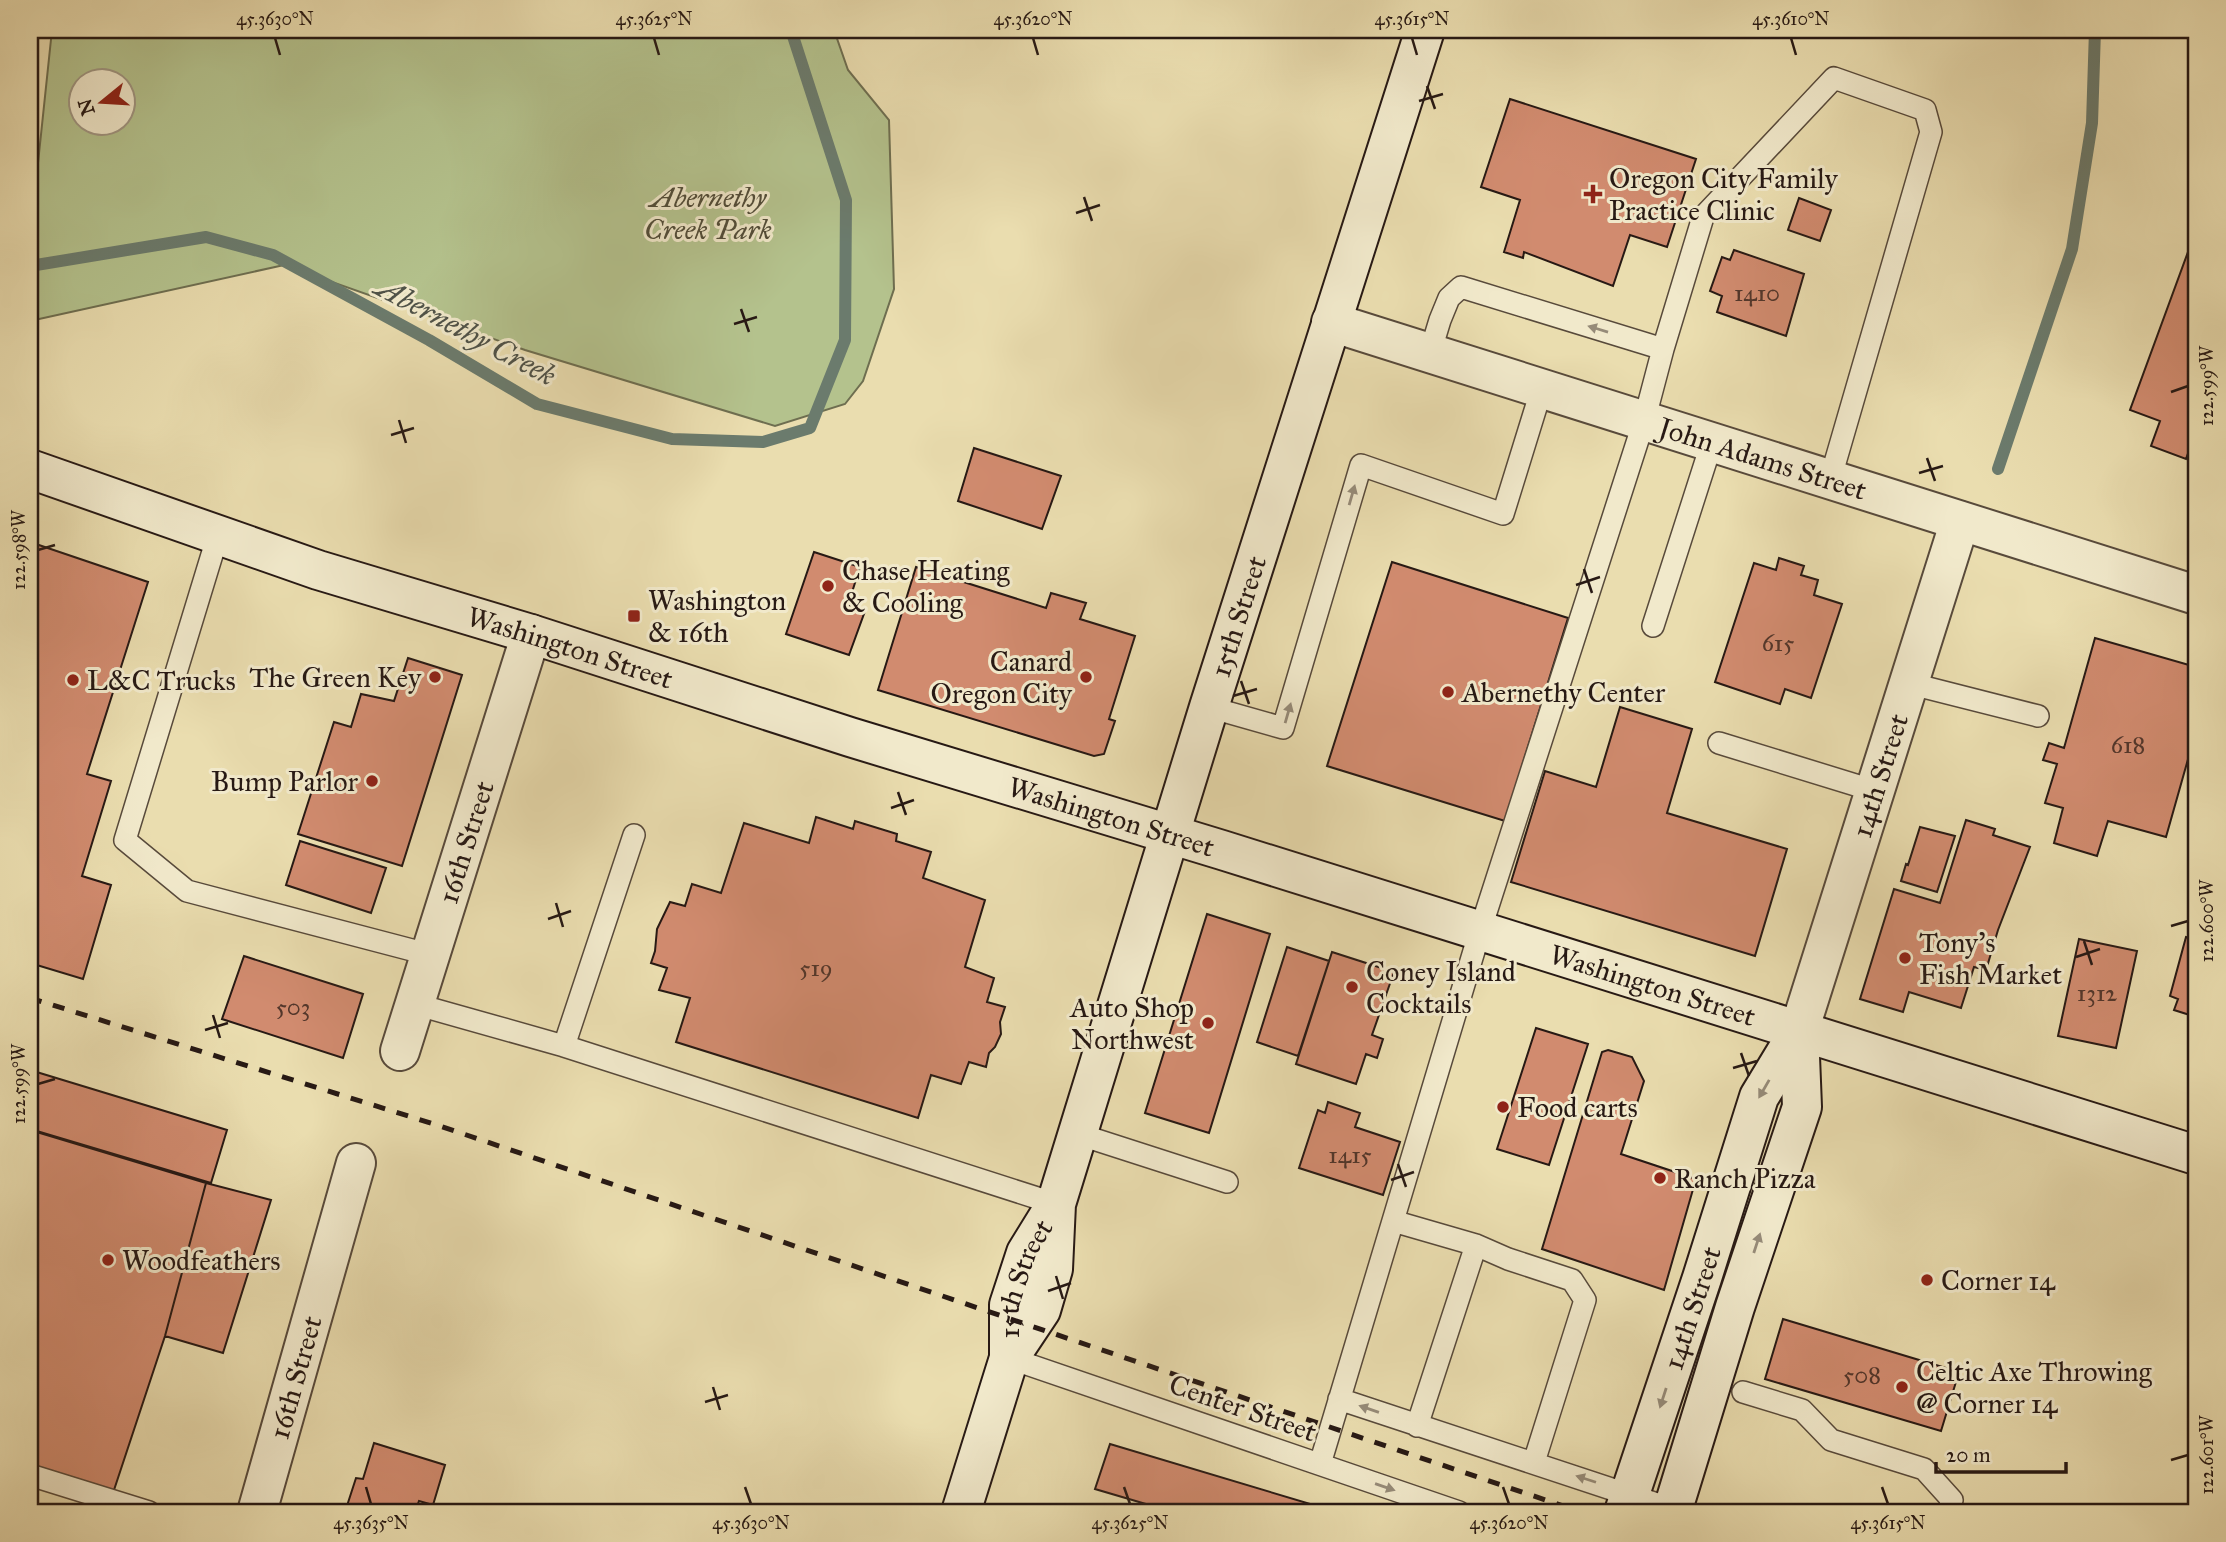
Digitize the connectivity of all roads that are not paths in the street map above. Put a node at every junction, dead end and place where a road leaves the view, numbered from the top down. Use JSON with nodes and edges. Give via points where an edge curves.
{"nodes":[{"id":1,"x":1425,"y":30,"type":"edge"},
{"id":2,"x":1331,"y":322,"type":"junction"},
{"id":3,"x":1663,"y":349,"type":"junction"},
{"id":4,"x":1430,"y":353,"type":"junction"},
{"id":5,"x":1542,"y":388,"type":"junction"},
{"id":6,"x":1644,"y":421,"type":"junction"},
{"id":7,"x":1712,"y":442,"type":"junction"},
{"id":8,"x":30,"y":469,"type":"edge"},
{"id":9,"x":1830,"y":480,"type":"junction"},
{"id":10,"x":1960,"y":521,"type":"junction"},
{"id":11,"x":218,"y":535,"type":"junction"},
{"id":12,"x":2196,"y":595,"type":"edge"},
{"id":13,"x":1653,"y":626,"type":"dead end"},
{"id":14,"x":531,"y":634,"type":"junction"},
{"id":15,"x":1908,"y":683,"type":"junction"},
{"id":16,"x":1209,"y":707,"type":"junction"},
{"id":17,"x":2038,"y":716,"type":"dead end"},
{"id":18,"x":1720,"y":743,"type":"dead end"},
{"id":19,"x":1875,"y":791,"type":"junction"},
{"id":20,"x":1170,"y":834,"type":"junction"},
{"id":21,"x":634,"y":835,"type":"dead end"},
{"id":22,"x":1480,"y":931,"type":"junction"},
{"id":23,"x":431,"y":955,"type":"junction"},
{"id":24,"x":415,"y":1004,"type":"junction"},
{"id":25,"x":1799,"y":1031,"type":"junction"},
{"id":26,"x":564,"y":1046,"type":"junction"},
{"id":27,"x":400,"y":1051,"type":"dead end"},
{"id":28,"x":1078,"y":1134,"type":"junction"},
{"id":29,"x":2196,"y":1155,"type":"edge"},
{"id":30,"x":356,"y":1163,"type":"dead end"},
{"id":31,"x":1227,"y":1182,"type":"dead end"},
{"id":32,"x":1056,"y":1204,"type":"junction"},
{"id":33,"x":1392,"y":1221,"type":"junction"},
{"id":34,"x":1476,"y":1245,"type":"junction"},
{"id":35,"x":1009,"y":1358,"type":"junction"},
{"id":36,"x":1743,"y":1392,"type":"dead end"},
{"id":37,"x":1339,"y":1399,"type":"junction"},
{"id":38,"x":1418,"y":1426,"type":"junction"},
{"id":39,"x":1534,"y":1462,"type":"junction"},
{"id":40,"x":1320,"y":1464,"type":"junction"},
{"id":41,"x":30,"y":1475,"type":"edge"},
{"id":42,"x":1628,"y":1503,"type":"edge"},
{"id":43,"x":1676,"y":1511,"type":"edge"},
{"id":44,"x":149,"y":1512,"type":"edge"},
{"id":45,"x":257,"y":1512,"type":"edge"},
{"id":46,"x":961,"y":1512,"type":"edge"},
{"id":47,"x":1459,"y":1512,"type":"edge"},
{"id":48,"x":1948,"y":1512,"type":"edge"}],
"edges":[{"from":1,"to":2,"type":"street","name":"15th Street"},
{"from":2,"to":4,"type":"street","name":"John Adams Street"},
{"from":2,"to":16,"type":"street","name":"15th Street"},
{"from":3,"to":4,"type":"lane","one_way":true,"via":[[1461,287],[1449,298]]},
{"from":3,"to":6,"type":"lane"},
{"from":3,"to":9,"type":"lane","via":[[1703,217],[1834,78],[1925,110],[1930,132]]},
{"from":4,"to":5,"type":"street","name":"John Adams Street"},
{"from":5,"to":6,"type":"street","name":"John Adams Street"},
{"from":16,"to":5,"type":"lane","one_way":true,"via":[[1283,728],[1361,464],[1503,514]]},
{"from":6,"to":7,"type":"street","name":"John Adams Street"},
{"from":6,"to":22,"type":"lane"},
{"from":7,"to":9,"type":"street","name":"John Adams Street"},
{"from":7,"to":13,"type":"lane"},
{"from":8,"to":11,"type":"street","name":"Washington Street"},
{"from":9,"to":10,"type":"street","name":"John Adams Street"},
{"from":10,"to":12,"type":"street","name":"John Adams Street"},
{"from":10,"to":15,"type":"street","name":"14th Street"},
{"from":11,"to":14,"type":"street","name":"Washington Street"},
{"from":11,"to":23,"type":"lane","via":[[125,840],[187,891]]},
{"from":14,"to":20,"type":"street","name":"Washington Street"},
{"from":14,"to":23,"type":"street","name":"16th Street"},
{"from":15,"to":17,"type":"lane"},
{"from":15,"to":19,"type":"street","name":"14th Street"},
{"from":16,"to":20,"type":"street","name":"15th Street"},
{"from":18,"to":19,"type":"lane"},
{"from":19,"to":25,"type":"street","name":"14th Street"},
{"from":20,"to":22,"type":"street","name":"Washington Street"},
{"from":20,"to":28,"type":"street","name":"15th Street"},
{"from":21,"to":26,"type":"lane"},
{"from":22,"to":25,"type":"street","name":"Washington Street"},
{"from":22,"to":33,"type":"lane"},
{"from":23,"to":24,"type":"street","name":"16th Street"},
{"from":24,"to":26,"type":"lane"},
{"from":24,"to":27,"type":"street","name":"16th Street"},
{"from":25,"to":29,"type":"street","name":"Washington Street"},
{"from":25,"to":42,"type":"street","name":"14th Street","one_way":true,"via":[[1759,1097]]},
{"from":43,"to":25,"type":"street","name":"14th Street","one_way":true,"via":[[1735,1307],[1802,1107]]},
{"from":26,"to":32,"type":"lane"},
{"from":28,"to":31,"type":"lane"},
{"from":28,"to":32,"type":"street","name":"15th Street"},
{"from":30,"to":45,"type":"street","name":"16th Street"},
{"from":32,"to":35,"type":"street","name":"15th Street","via":[[1052,1269],[1041,1310]]},
{"from":33,"to":34,"type":"lane"},
{"from":33,"to":37,"type":"lane"},
{"from":34,"to":38,"type":"lane"},
{"from":34,"to":39,"type":"lane","via":[[1572,1280],[1585,1300]]},
{"from":35,"to":40,"type":"lane","name":"Center Street"},
{"from":35,"to":46,"type":"street","name":"15th Street"},
{"from":36,"to":48,"type":"lane","via":[[1802,1410],[1831,1440],[1924,1469],[1952,1500]]},
{"from":38,"to":37,"type":"lane","name":"Center Street","one_way":true},
{"from":37,"to":40,"type":"lane"},
{"from":38,"to":39,"type":"lane","name":"Center Street"},
{"from":42,"to":39,"type":"lane","name":"Center Street","one_way":true},
{"from":40,"to":47,"type":"lane","name":"Center Street","one_way":true},
{"from":41,"to":44,"type":"lane"},
{"from":42,"to":43,"type":"lane","name":"Center Street"}]}
